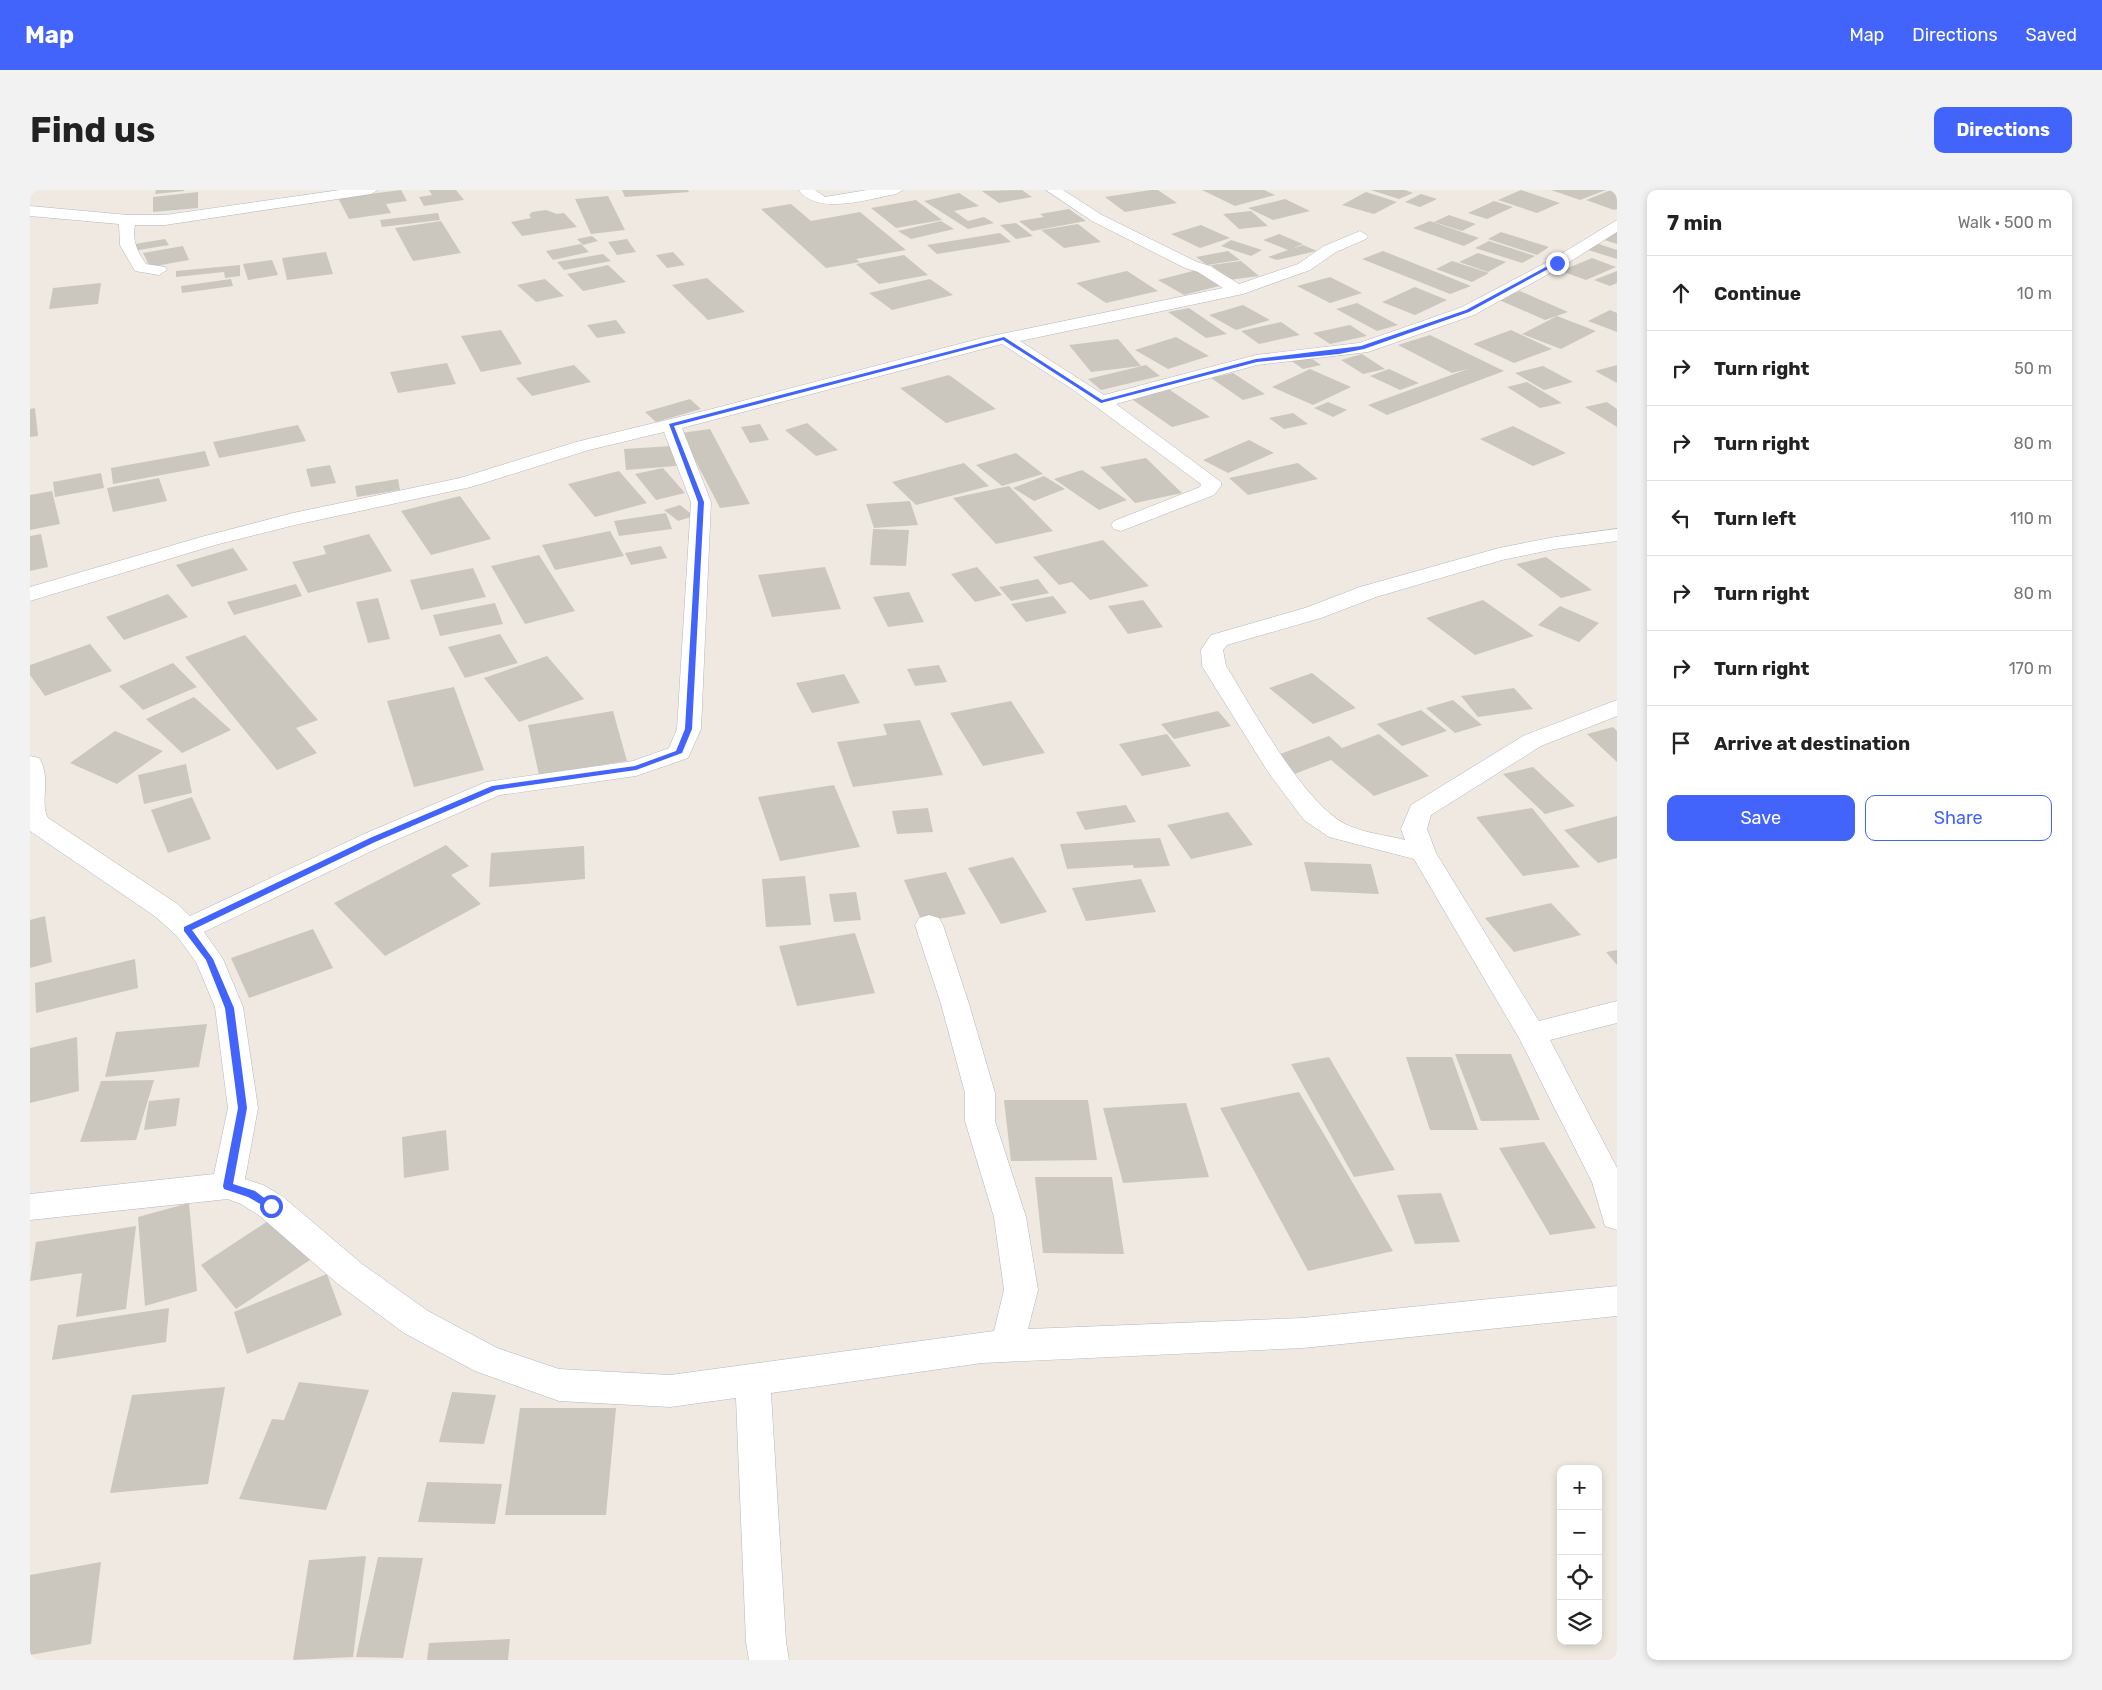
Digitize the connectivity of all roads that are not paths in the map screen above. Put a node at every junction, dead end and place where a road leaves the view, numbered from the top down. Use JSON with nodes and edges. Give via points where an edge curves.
{"nodes":[{"id":1,"x":371,"y":190,"type":"edge"},
{"id":2,"x":806,"y":190,"type":"edge"},
{"id":3,"x":896,"y":190,"type":"edge"},
{"id":4,"x":1053,"y":190,"type":"edge"},
{"id":5,"x":30,"y":211,"type":"edge"},
{"id":6,"x":128,"y":220,"type":"junction"},
{"id":7,"x":1617,"y":225,"type":"edge"},
{"id":8,"x":1360,"y":236,"type":"dead end"},
{"id":9,"x":159,"y":270,"type":"dead end"},
{"id":10,"x":1237,"y":290,"type":"junction"},
{"id":11,"x":1004,"y":338,"type":"junction"},
{"id":12,"x":1101,"y":402,"type":"junction"},
{"id":13,"x":671,"y":425,"type":"junction"},
{"id":14,"x":1122,"y":525,"type":"dead end"},
{"id":15,"x":1617,"y":535,"type":"edge"},
{"id":16,"x":30,"y":594,"type":"edge"},
{"id":17,"x":1617,"y":707,"type":"edge"},
{"id":18,"x":30,"y":764,"type":"edge"},
{"id":19,"x":1423,"y":853,"type":"junction"},
{"id":20,"x":929,"y":925,"type":"dead end"},
{"id":21,"x":186,"y":929,"type":"junction"},
{"id":22,"x":1617,"y":1012,"type":"edge"},
{"id":23,"x":1532,"y":1034,"type":"junction"},
{"id":24,"x":228,"y":1186,"type":"junction"},
{"id":25,"x":30,"y":1207,"type":"edge"},
{"id":26,"x":1617,"y":1216,"type":"edge"},
{"id":27,"x":1617,"y":1301,"type":"edge"},
{"id":28,"x":1007,"y":1346,"type":"junction"},
{"id":29,"x":753,"y":1379,"type":"junction"},
{"id":30,"x":769,"y":1660,"type":"edge"}],
"edges":[{"from":1,"to":6,"type":"street","via":[[165,220]]},
{"from":2,"to":3,"type":"street","via":[[825,202]]},
{"from":4,"to":10,"type":"street","via":[[1097,218],[1204,269]]},
{"from":5,"to":6,"type":"street"},
{"from":6,"to":9,"type":"street","via":[[124,232],[128,251],[141,268]]},
{"from":7,"to":12,"type":"street","via":[[1557,263],[1468,311],[1362,348],[1256,360]]},
{"from":8,"to":10,"type":"street","via":[[1330,249],[1304,267]]},
{"from":10,"to":11,"type":"street"},
{"from":11,"to":12,"type":"street"},
{"from":11,"to":13,"type":"street"},
{"from":12,"to":14,"type":"street","via":[[1210,482],[1211,486],[1207,491]]},
{"from":13,"to":16,"type":"street","via":[[583,446],[464,483],[293,519],[208,541]]},
{"from":13,"to":21,"type":"street","via":[[701,502],[689,729],[679,753],[636,768],[495,788],[373,840]]},
{"from":15,"to":19,"type":"street","via":[[1499,554],[1219,640],[1212,650],[1214,666],[1277,766],[1313,814],[1338,831]]},
{"from":17,"to":19,"type":"street","via":[[1532,741],[1420,811],[1414,829]]},
{"from":18,"to":21,"type":"street","via":[[34,786],[32,813],[38,824],[166,910]]},
{"from":19,"to":23,"type":"street"},
{"from":20,"to":28,"type":"street","via":[[980,1093],[980,1121],[1010,1217],[1021,1290]]},
{"from":21,"to":24,"type":"street","via":[[209,959],[230,1008],[243,1108]]},
{"from":22,"to":23,"type":"street"},
{"from":23,"to":26,"type":"street","via":[[1608,1182]]},
{"from":24,"to":25,"type":"street"},
{"from":24,"to":29,"type":"street","via":[[252,1194],[271,1206],[350,1274],[416,1322],[487,1360],[559,1385],[670,1391]]},
{"from":27,"to":28,"type":"street","via":[[1303,1333]]},
{"from":28,"to":29,"type":"street"},
{"from":29,"to":30,"type":"street"}]}
